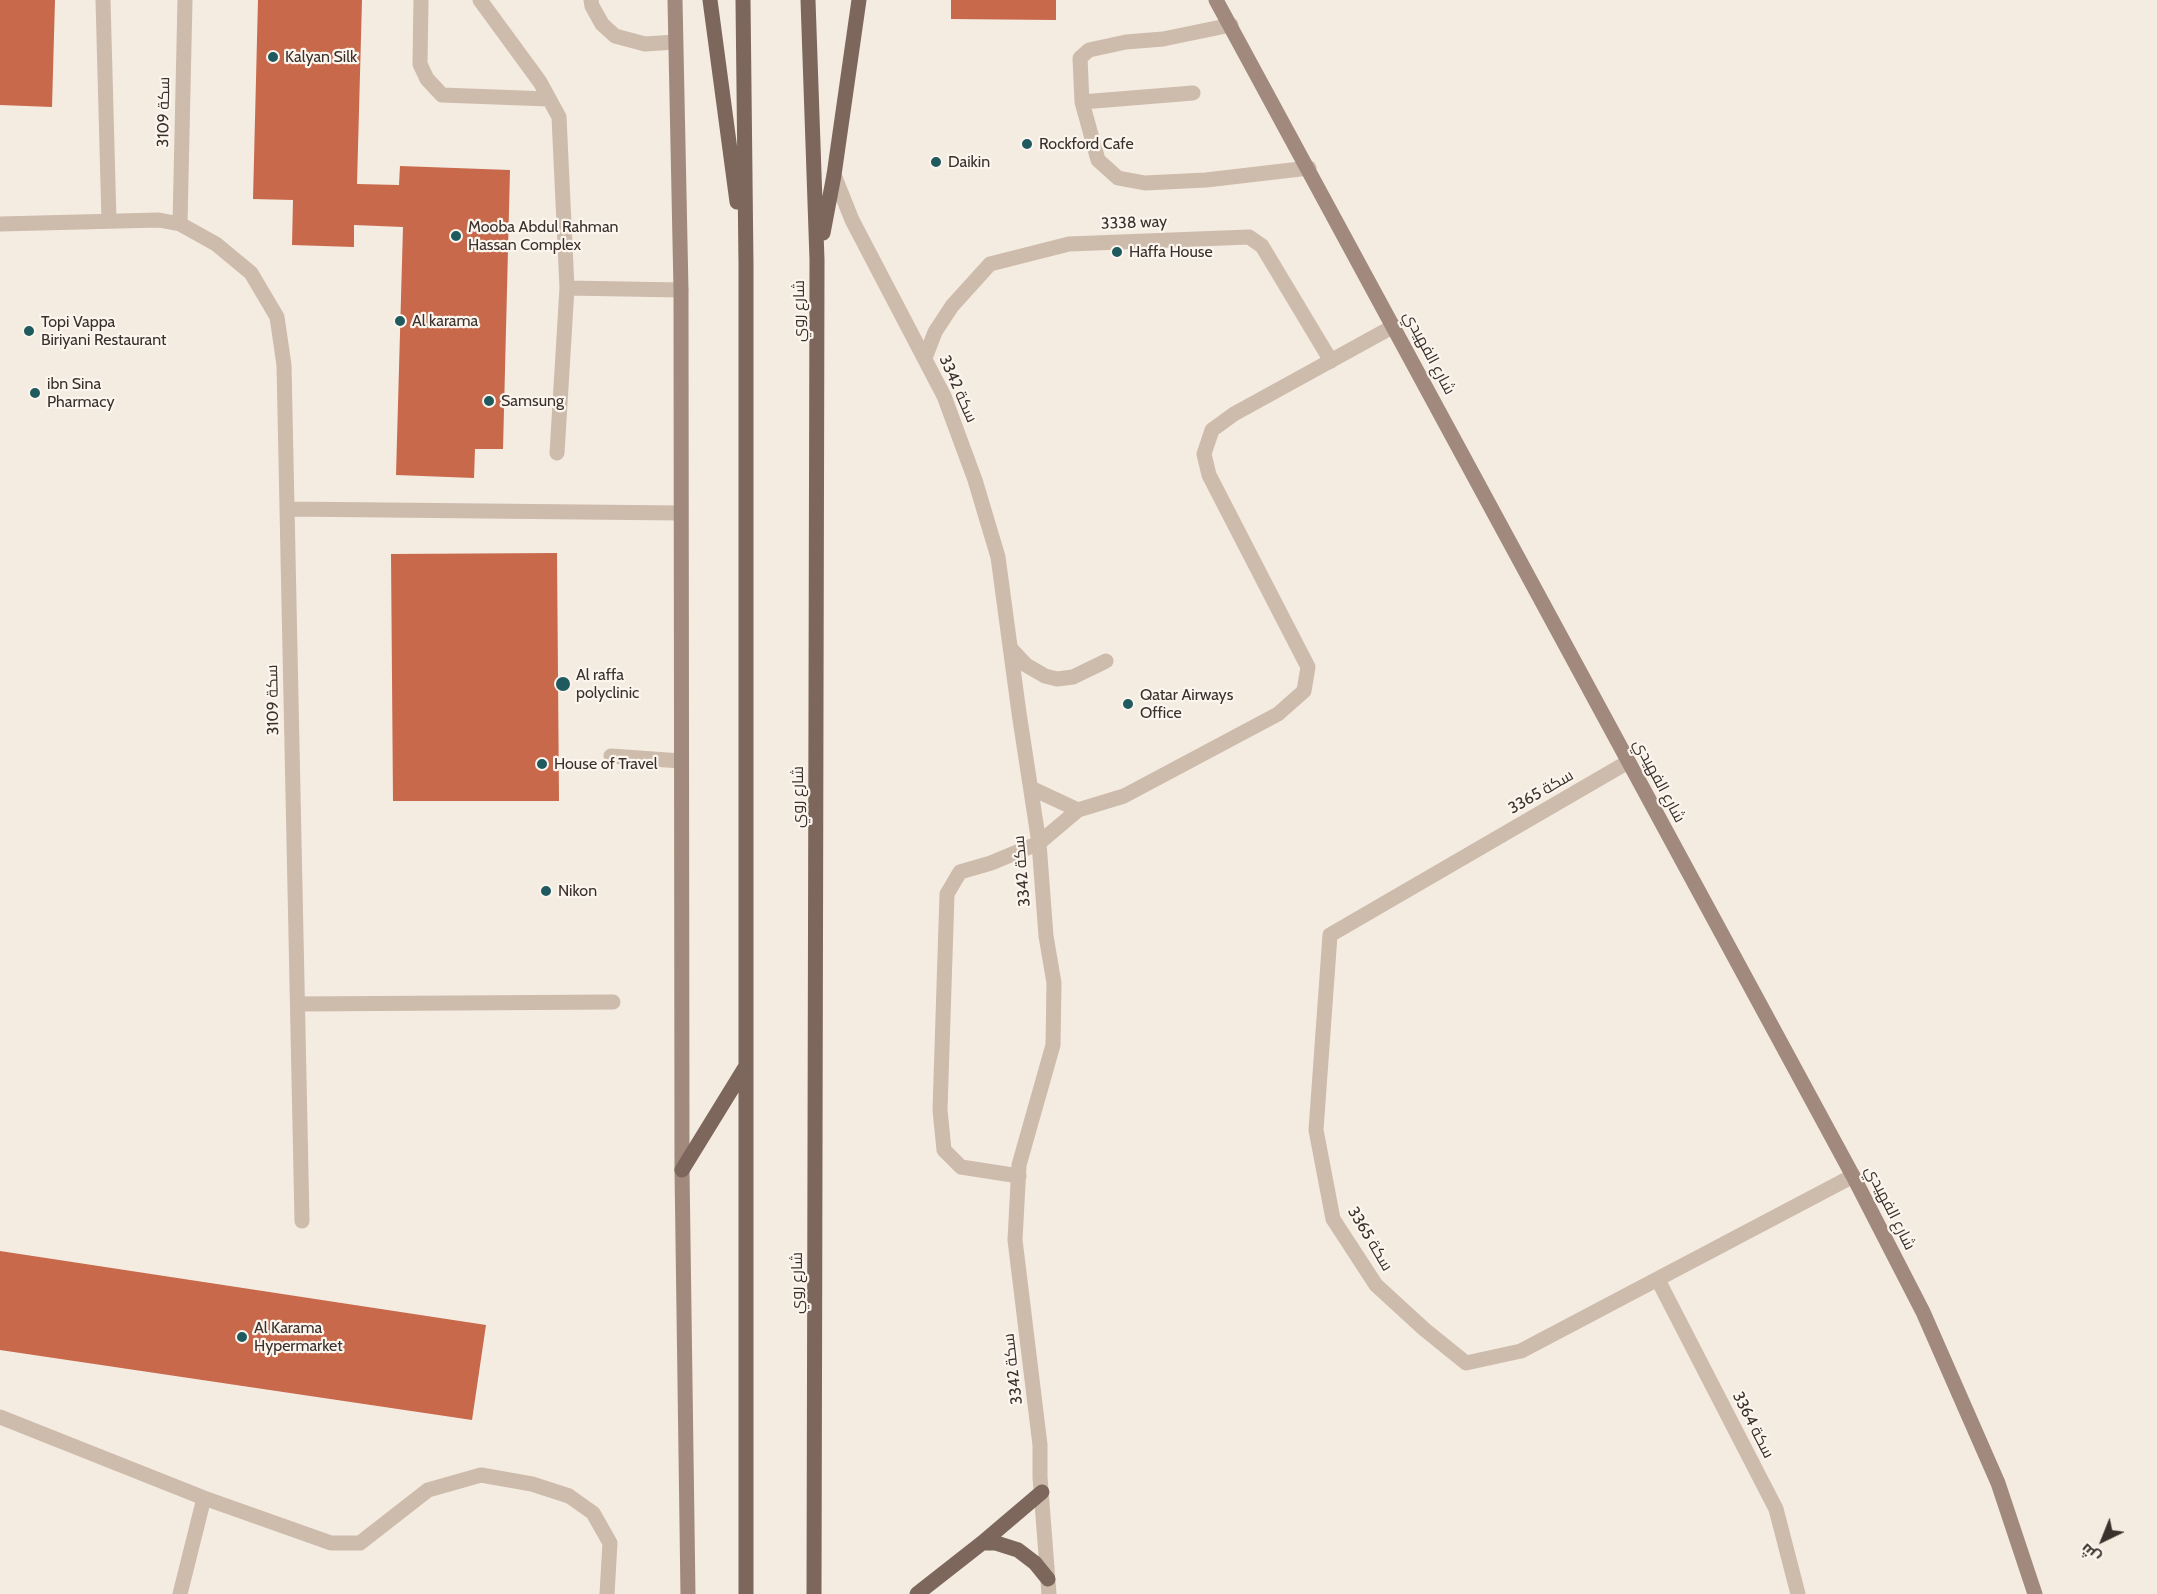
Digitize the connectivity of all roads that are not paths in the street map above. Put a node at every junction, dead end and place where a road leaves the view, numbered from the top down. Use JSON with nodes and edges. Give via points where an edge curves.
{"nodes":[{"id":1,"x":103,"y":0,"type":"edge"},
{"id":2,"x":184,"y":0,"type":"edge"},
{"id":3,"x":421,"y":0,"type":"edge"},
{"id":4,"x":480,"y":0,"type":"edge"},
{"id":5,"x":591,"y":0,"type":"edge"},
{"id":6,"x":675,"y":0,"type":"edge"},
{"id":7,"x":710,"y":0,"type":"edge"},
{"id":8,"x":743,"y":0,"type":"edge"},
{"id":9,"x":808,"y":0,"type":"edge"},
{"id":10,"x":860,"y":0,"type":"edge"},
{"id":11,"x":1216,"y":0,"type":"edge"},
{"id":12,"x":1230,"y":26,"type":"junction"},
{"id":13,"x":675,"y":42,"type":"junction"},
{"id":14,"x":1193,"y":93,"type":"dead end"},
{"id":15,"x":549,"y":99,"type":"junction"},
{"id":16,"x":1082,"y":102,"type":"junction"},
{"id":17,"x":1309,"y":168,"type":"junction"},
{"id":18,"x":834,"y":176,"type":"junction"},
{"id":19,"x":109,"y":221,"type":"junction"},
{"id":20,"x":0,"y":224,"type":"edge"},
{"id":21,"x":180,"y":224,"type":"junction"},
{"id":22,"x":818,"y":260,"type":"junction"},
{"id":23,"x":746,"y":265,"type":"junction"},
{"id":24,"x":567,"y":288,"type":"junction"},
{"id":25,"x":681,"y":290,"type":"junction"},
{"id":26,"x":1394,"y":326,"type":"junction"},
{"id":27,"x":925,"y":358,"type":"junction"},
{"id":28,"x":1331,"y":361,"type":"junction"},
{"id":29,"x":557,"y":453,"type":"dead end"},
{"id":30,"x":287,"y":509,"type":"junction"},
{"id":31,"x":681,"y":513,"type":"junction"},
{"id":32,"x":1011,"y":650,"type":"junction"},
{"id":33,"x":1106,"y":661,"type":"dead end"},
{"id":34,"x":611,"y":756,"type":"dead end"},
{"id":35,"x":681,"y":760,"type":"junction"},
{"id":36,"x":1628,"y":762,"type":"junction"},
{"id":37,"x":1031,"y":788,"type":"junction"},
{"id":38,"x":1078,"y":810,"type":"junction"},
{"id":39,"x":1039,"y":843,"type":"junction"},
{"id":40,"x":613,"y":1002,"type":"dead end"},
{"id":41,"x":297,"y":1004,"type":"junction"},
{"id":42,"x":746,"y":1066,"type":"junction"},
{"id":43,"x":682,"y":1170,"type":"junction"},
{"id":44,"x":1019,"y":1176,"type":"junction"},
{"id":45,"x":1853,"y":1176,"type":"junction"},
{"id":46,"x":302,"y":1221,"type":"dead end"},
{"id":47,"x":1658,"y":1280,"type":"junction"},
{"id":48,"x":0,"y":1417,"type":"edge"},
{"id":49,"x":1041,"y":1492,"type":"junction"},
{"id":50,"x":204,"y":1498,"type":"junction"},
{"id":51,"x":982,"y":1543,"type":"junction"},
{"id":52,"x":814,"y":1551,"type":"junction"},
{"id":53,"x":1048,"y":1587,"type":"edge"},
{"id":54,"x":180,"y":1594,"type":"edge"},
{"id":55,"x":607,"y":1594,"type":"edge"},
{"id":56,"x":688,"y":1594,"type":"edge"},
{"id":57,"x":746,"y":1594,"type":"edge"},
{"id":58,"x":814,"y":1594,"type":"edge"},
{"id":59,"x":822,"y":1594,"type":"edge"},
{"id":60,"x":917,"y":1594,"type":"edge"},
{"id":61,"x":1798,"y":1594,"type":"edge"},
{"id":62,"x":2035,"y":1594,"type":"edge"}],
"edges":[{"from":1,"to":19,"type":"street"},
{"from":2,"to":21,"type":"street","name":"سكة 3109"},
{"from":3,"to":15,"type":"street","via":[[420,64],[442,95]]},
{"from":4,"to":15,"type":"street"},
{"from":5,"to":13,"type":"street","via":[[602,24],[615,36],[645,44]]},
{"from":6,"to":13,"type":"street"},
{"from":7,"to":23,"type":"main road"},
{"from":8,"to":23,"type":"main road"},
{"from":9,"to":22,"type":"main road","name":"شارع روي"},
{"from":10,"to":18,"type":"main road"},
{"from":11,"to":12,"type":"street","name":"شارع الفهيدي"},
{"from":12,"to":16,"type":"street","via":[[1089,50],[1080,58]]},
{"from":12,"to":17,"type":"street","name":"شارع الفهيدي"},
{"from":13,"to":25,"type":"street"},
{"from":14,"to":16,"type":"street"},
{"from":15,"to":24,"type":"street","via":[[559,117]]},
{"from":16,"to":17,"type":"street","via":[[1098,160],[1118,178],[1144,183],[1196,181]]},
{"from":17,"to":26,"type":"street","name":"شارع الفهيدي"},
{"from":18,"to":22,"type":"main road"},
{"from":18,"to":27,"type":"street","name":"سكة 3342","via":[[852,220]]},
{"from":19,"to":20,"type":"street","name":"سكة 3109"},
{"from":19,"to":21,"type":"street","name":"سكة 3109","via":[[159,220]]},
{"from":21,"to":30,"type":"street","name":"سكة 3109","via":[[216,244],[251,273],[277,317],[284,365]]},
{"from":22,"to":52,"type":"main road","name":"شارع روي"},
{"from":23,"to":42,"type":"main road"},
{"from":24,"to":25,"type":"street"},
{"from":24,"to":29,"type":"street"},
{"from":25,"to":31,"type":"street"},
{"from":26,"to":28,"type":"street"},
{"from":26,"to":36,"type":"street","name":"شارع الفهيدي"},
{"from":27,"to":28,"type":"street","name":"3338 way","via":[[934,332],[990,264],[1069,244],[1249,237],[1262,246]]},
{"from":27,"to":32,"type":"street","name":"سكة 3342","via":[[975,480],[998,557]]},
{"from":28,"to":38,"type":"street","via":[[1212,430],[1204,454],[1209,475],[1308,667],[1304,692],[1278,714],[1125,796]]},
{"from":30,"to":31,"type":"street"},
{"from":30,"to":41,"type":"street","name":"سكة 3109"},
{"from":31,"to":35,"type":"street"},
{"from":32,"to":33,"type":"street","via":[[1026,665],[1057,679],[1073,677]]},
{"from":32,"to":37,"type":"street","name":"سكة 3342"},
{"from":34,"to":35,"type":"street"},
{"from":35,"to":43,"type":"street"},
{"from":36,"to":45,"type":"street","name":"شارع الفهيدي"},
{"from":36,"to":47,"type":"street","name":"سكة 3365","via":[[1330,935],[1316,1130],[1333,1219],[1376,1285],[1466,1364],[1521,1351]]},
{"from":37,"to":38,"type":"street"},
{"from":37,"to":39,"type":"street","name":"سكة 3342"},
{"from":38,"to":39,"type":"street"},
{"from":39,"to":44,"type":"street","name":"سكة 3342","via":[[1054,983],[1053,1045]]},
{"from":39,"to":44,"type":"street","via":[[960,872],[947,894],[940,1110],[944,1150],[961,1167]]},
{"from":40,"to":41,"type":"street"},
{"from":41,"to":46,"type":"street","name":"سكة 3109"},
{"from":42,"to":43,"type":"main road"},
{"from":42,"to":57,"type":"main road"},
{"from":43,"to":56,"type":"street"},
{"from":44,"to":49,"type":"street","name":"سكة 3342","via":[[1016,1240],[1040,1445]]},
{"from":45,"to":47,"type":"street","name":"سكة 3365"},
{"from":45,"to":62,"type":"street","name":"شارع الفهيدي","via":[[1923,1311],[1998,1483]]},
{"from":47,"to":61,"type":"street","name":"سكة 3364","via":[[1776,1509]]},
{"from":48,"to":50,"type":"street"},
{"from":49,"to":51,"type":"main road"},
{"from":49,"to":53,"type":"street","name":"سكة 3342"},
{"from":50,"to":54,"type":"street"},
{"from":50,"to":55,"type":"street","via":[[331,1543],[360,1543],[428,1490],[481,1475],[532,1484],[569,1496],[593,1513],[610,1543]]},
{"from":51,"to":53,"type":"main road","via":[[1018,1550],[1035,1563]]},
{"from":51,"to":60,"type":"main road"},
{"from":52,"to":58,"type":"main road","name":"شارع روي"},
{"from":52,"to":59,"type":"main road"}]}
